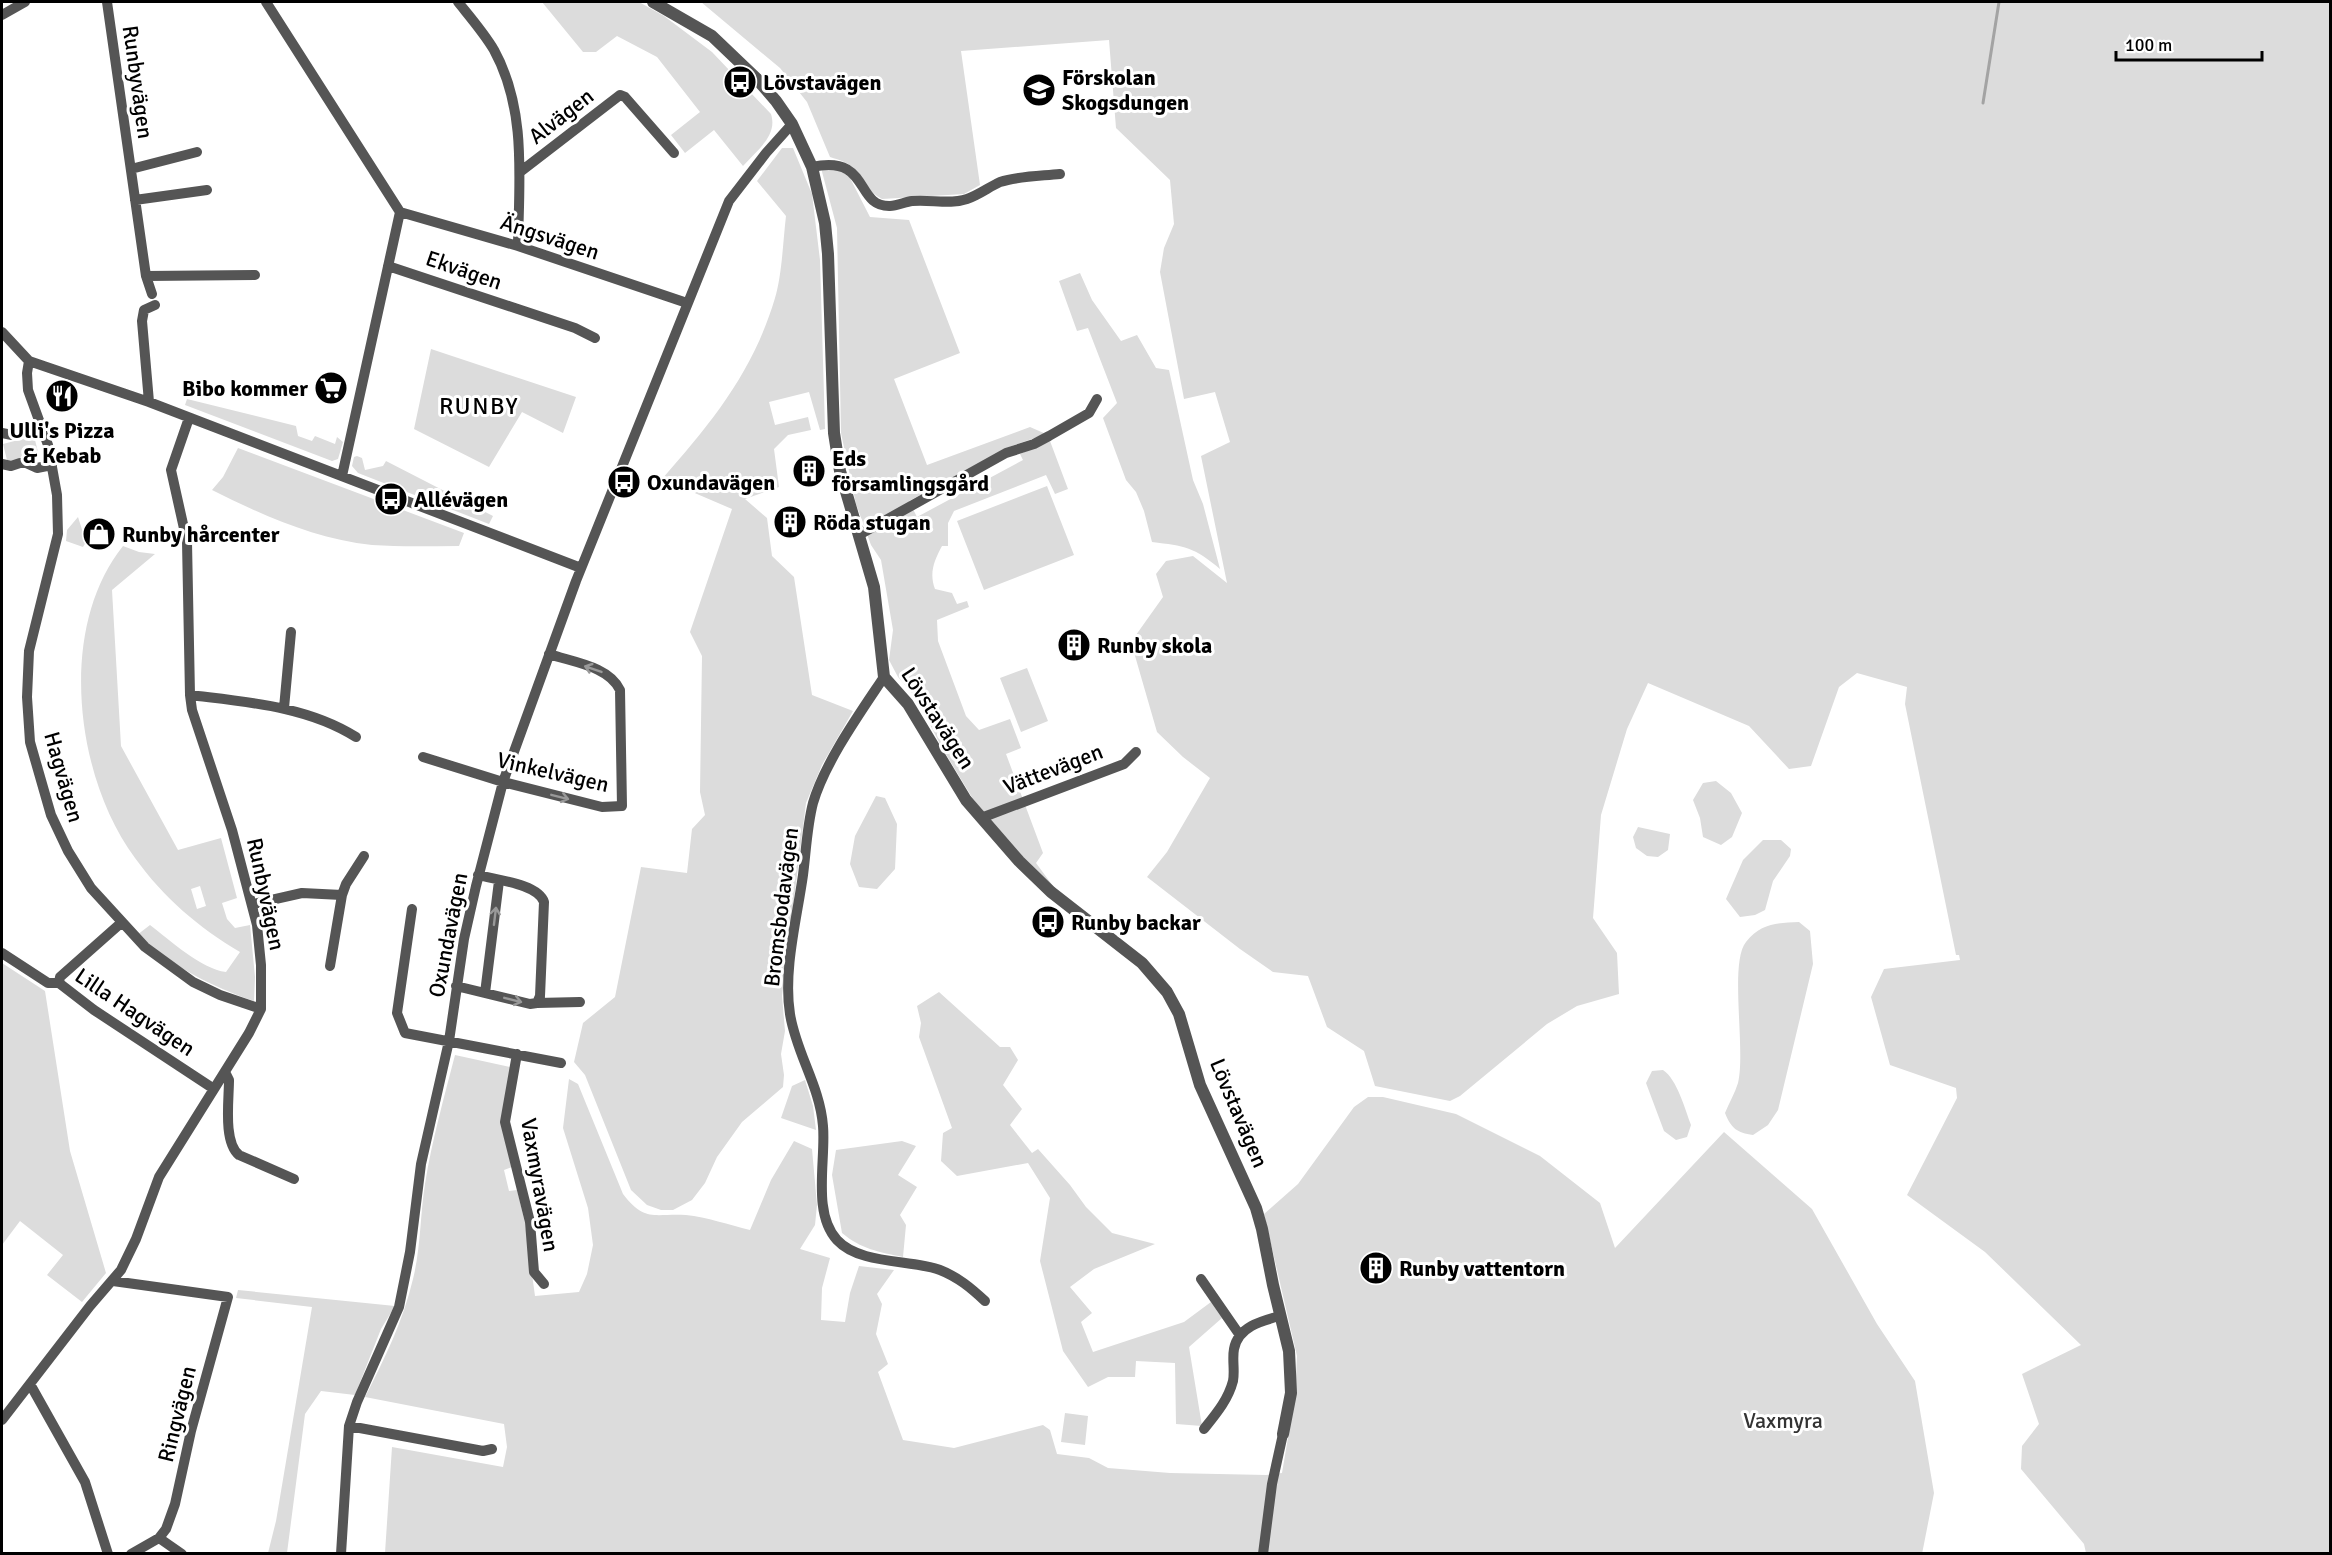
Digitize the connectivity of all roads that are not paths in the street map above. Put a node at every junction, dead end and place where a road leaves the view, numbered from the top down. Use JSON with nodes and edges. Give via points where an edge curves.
{"nodes":[{"id":1,"x":25,"y":2,"type":"edge"},
{"id":2,"x":107,"y":2,"type":"edge"},
{"id":3,"x":266,"y":2,"type":"edge"},
{"id":4,"x":458,"y":2,"type":"edge"},
{"id":5,"x":653,"y":2,"type":"edge"},
{"id":6,"x":2,"y":15,"type":"edge"},
{"id":7,"x":792,"y":124,"type":"junction"},
{"id":8,"x":197,"y":152,"type":"dead end"},
{"id":9,"x":674,"y":153,"type":"dead end"},
{"id":10,"x":812,"y":166,"type":"junction"},
{"id":11,"x":131,"y":169,"type":"junction"},
{"id":12,"x":520,"y":172,"type":"junction"},
{"id":13,"x":1060,"y":174,"type":"dead end"},
{"id":14,"x":207,"y":190,"type":"dead end"},
{"id":15,"x":135,"y":200,"type":"junction"},
{"id":16,"x":400,"y":212,"type":"junction"},
{"id":17,"x":518,"y":246,"type":"junction"},
{"id":18,"x":388,"y":266,"type":"junction"},
{"id":19,"x":255,"y":275,"type":"dead end"},
{"id":20,"x":146,"y":276,"type":"junction"},
{"id":21,"x":687,"y":303,"type":"junction"},
{"id":22,"x":2,"y":332,"type":"edge"},
{"id":23,"x":595,"y":338,"type":"dead end"},
{"id":24,"x":29,"y":361,"type":"junction"},
{"id":25,"x":1097,"y":399,"type":"dead end"},
{"id":26,"x":149,"y":402,"type":"junction"},
{"id":27,"x":189,"y":418,"type":"junction"},
{"id":28,"x":40,"y":423,"type":"junction"},
{"id":29,"x":2,"y":433,"type":"edge"},
{"id":30,"x":2,"y":464,"type":"edge"},
{"id":31,"x":52,"y":465,"type":"junction"},
{"id":32,"x":342,"y":476,"type":"junction"},
{"id":33,"x":859,"y":536,"type":"junction"},
{"id":34,"x":581,"y":568,"type":"junction"},
{"id":35,"x":291,"y":632,"type":"dead end"},
{"id":36,"x":549,"y":654,"type":"junction"},
{"id":37,"x":884,"y":677,"type":"junction"},
{"id":38,"x":190,"y":695,"type":"junction"},
{"id":39,"x":284,"y":708,"type":"junction"},
{"id":40,"x":356,"y":737,"type":"dead end"},
{"id":41,"x":1136,"y":752,"type":"dead end"},
{"id":42,"x":423,"y":757,"type":"dead end"},
{"id":43,"x":504,"y":782,"type":"junction"},
{"id":44,"x":981,"y":818,"type":"junction"},
{"id":45,"x":364,"y":856,"type":"dead end"},
{"id":46,"x":478,"y":875,"type":"junction"},
{"id":47,"x":499,"y":881,"type":"junction"},
{"id":48,"x":342,"y":895,"type":"junction"},
{"id":49,"x":253,"y":904,"type":"junction"},
{"id":50,"x":412,"y":909,"type":"dead end"},
{"id":51,"x":121,"y":923,"type":"junction"},
{"id":52,"x":2,"y":953,"type":"edge"},
{"id":53,"x":330,"y":966,"type":"dead end"},
{"id":54,"x":59,"y":983,"type":"junction"},
{"id":55,"x":456,"y":986,"type":"junction"},
{"id":56,"x":485,"y":993,"type":"junction"},
{"id":57,"x":580,"y":1002,"type":"dead end"},
{"id":58,"x":537,"y":1003,"type":"junction"},
{"id":59,"x":261,"y":1009,"type":"junction"},
{"id":60,"x":449,"y":1041,"type":"junction"},
{"id":61,"x":517,"y":1054,"type":"junction"},
{"id":62,"x":561,"y":1063,"type":"dead end"},
{"id":63,"x":225,"y":1072,"type":"junction"},
{"id":64,"x":214,"y":1089,"type":"junction"},
{"id":65,"x":294,"y":1179,"type":"dead end"},
{"id":66,"x":1201,"y":1279,"type":"dead end"},
{"id":67,"x":113,"y":1281,"type":"junction"},
{"id":68,"x":544,"y":1284,"type":"dead end"},
{"id":69,"x":985,"y":1300,"type":"dead end"},
{"id":70,"x":1280,"y":1316,"type":"junction"},
{"id":71,"x":1239,"y":1334,"type":"junction"},
{"id":72,"x":30,"y":1384,"type":"junction"},
{"id":73,"x":2,"y":1420,"type":"edge"},
{"id":74,"x":348,"y":1426,"type":"junction"},
{"id":75,"x":1204,"y":1429,"type":"dead end"},
{"id":76,"x":1283,"y":1434,"type":"joint"},
{"id":77,"x":492,"y":1449,"type":"dead end"},
{"id":78,"x":159,"y":1538,"type":"junction"},
{"id":79,"x":108,"y":1554,"type":"edge"},
{"id":80,"x":131,"y":1554,"type":"edge"},
{"id":81,"x":182,"y":1554,"type":"edge"},
{"id":82,"x":340,"y":1554,"type":"edge"},
{"id":83,"x":1263,"y":1554,"type":"edge"}],
"edges":[{"from":1,"to":6,"type":"street"},
{"from":2,"to":11,"type":"street","name":"Runbyvägen"},
{"from":3,"to":16,"type":"street"},
{"from":4,"to":12,"type":"street","via":[[494,50],[509,86],[518,121]]},
{"from":5,"to":7,"type":"street","name":"Lövstavägen","via":[[712,36],[756,78]]},
{"from":7,"to":10,"type":"street","name":"Lövstavägen"},
{"from":7,"to":21,"type":"street","name":"Oxundavägen","via":[[729,201]]},
{"from":8,"to":11,"type":"street","name":"Runbyvägen"},
{"from":9,"to":12,"type":"street","name":"Alvägen","via":[[620,95]]},
{"from":10,"to":13,"type":"street","via":[[844,166],[855,173],[876,204],[890,206],[913,201],[951,202],[1002,182]]},
{"from":10,"to":33,"type":"street","name":"Lövstavägen","via":[[828,254],[834,433],[840,471]]},
{"from":11,"to":15,"type":"street","name":"Runbyvägen"},
{"from":12,"to":17,"type":"street"},
{"from":14,"to":15,"type":"street"},
{"from":15,"to":20,"type":"street","name":"Runbyvägen"},
{"from":16,"to":17,"type":"street","name":"Ängsvägen"},
{"from":16,"to":18,"type":"street"},
{"from":17,"to":21,"type":"street","name":"Ängsvägen"},
{"from":18,"to":23,"type":"street","name":"Ekvägen"},
{"from":18,"to":32,"type":"street"},
{"from":19,"to":20,"type":"street"},
{"from":20,"to":26,"type":"street","name":"Runbyvägen","via":[[154,299],[144,310],[142,321]]},
{"from":21,"to":34,"type":"street","name":"Oxundavägen"},
{"from":22,"to":24,"type":"street"},
{"from":24,"to":26,"type":"street"},
{"from":24,"to":28,"type":"street","name":"Hagvägen","via":[[28,390]]},
{"from":25,"to":33,"type":"street","via":[[1089,413],[1034,444],[1006,453]]},
{"from":26,"to":27,"type":"street"},
{"from":27,"to":32,"type":"street"},
{"from":27,"to":38,"type":"street","name":"Runbyvägen","via":[[171,470],[187,542]]},
{"from":28,"to":29,"type":"street","via":[[12,435]]},
{"from":28,"to":31,"type":"street","name":"Hagvägen"},
{"from":30,"to":31,"type":"street","via":[[26,463],[38,468]]},
{"from":31,"to":51,"type":"street","name":"Hagvägen","via":[[58,534],[29,651],[30,742],[51,815],[68,851],[91,888]]},
{"from":32,"to":34,"type":"street"},
{"from":33,"to":37,"type":"street","name":"Lövstavägen","via":[[875,594]]},
{"from":34,"to":36,"type":"street","name":"Oxundavägen"},
{"from":35,"to":39,"type":"street"},
{"from":36,"to":43,"type":"street","name":"Oxundavägen"},
{"from":43,"to":36,"type":"street","name":"Vinkelvägen","one_way":true,"via":[[602,807],[622,806],[620,690],[616,680]]},
{"from":37,"to":44,"type":"street","name":"Lövstavägen","via":[[908,704],[958,788]]},
{"from":37,"to":69,"type":"street","name":"Bromsbodavägen","via":[[826,772],[813,804],[788,980],[789,1011],[793,1033],[819,1099],[824,1128],[822,1180],[827,1226],[851,1251],[938,1270],[959,1278]]},
{"from":38,"to":39,"type":"street"},
{"from":38,"to":49,"type":"street","name":"Runbyvägen"},
{"from":39,"to":40,"type":"street"},
{"from":41,"to":44,"type":"street","name":"Vättevägen","via":[[1124,764]]},
{"from":42,"to":43,"type":"street","name":"Vinkelvägen"},
{"from":43,"to":46,"type":"street","name":"Oxundavägen"},
{"from":44,"to":70,"type":"street","name":"Lövstavägen","via":[[1036,879],[1142,963],[1167,992],[1179,1014],[1200,1085],[1256,1208]]},
{"from":45,"to":48,"type":"street"},
{"from":46,"to":47,"type":"street"},
{"from":46,"to":55,"type":"street","name":"Oxundavägen"},
{"from":56,"to":47,"type":"street","name":"Oxundavägen","one_way":true},
{"from":47,"to":58,"type":"street","via":[[542,895]]},
{"from":48,"to":49,"type":"street","via":[[302,894]]},
{"from":48,"to":53,"type":"street"},
{"from":49,"to":59,"type":"street","name":"Runbyvägen","via":[[258,925]]},
{"from":50,"to":60,"type":"street","via":[[397,1013],[405,1033]]},
{"from":51,"to":54,"type":"street","via":[[60,977]]},
{"from":51,"to":59,"type":"street","name":"Hagvägen","via":[[145,947],[193,982]]},
{"from":52,"to":54,"type":"street","name":"Lilla Hagvägen","via":[[48,982]]},
{"from":54,"to":64,"type":"street","name":"Lilla Hagvägen"},
{"from":55,"to":56,"type":"street"},
{"from":55,"to":60,"type":"street","name":"Oxundavägen"},
{"from":56,"to":58,"type":"street","one_way":true},
{"from":57,"to":58,"type":"street"},
{"from":59,"to":63,"type":"street","name":"Runbyvägen"},
{"from":60,"to":61,"type":"street"},
{"from":60,"to":74,"type":"street","name":"Oxundavägen","via":[[420,1164],[399,1307]]},
{"from":61,"to":62,"type":"street"},
{"from":61,"to":68,"type":"street","name":"Vaxmyravägen","via":[[505,1122],[530,1222],[534,1272]]},
{"from":63,"to":64,"type":"street","name":"Runbyvägen"},
{"from":63,"to":65,"type":"street","via":[[229,1080],[229,1137],[233,1151]]},
{"from":64,"to":67,"type":"street","name":"Runbyvägen","via":[[159,1177],[128,1258]]},
{"from":66,"to":71,"type":"street"},
{"from":67,"to":72,"type":"street","name":"Runbyvägen"},
{"from":67,"to":78,"type":"street","name":"Ringvägen","via":[[228,1297],[175,1504]]},
{"from":70,"to":71,"type":"street"},
{"from":70,"to":76,"type":"street","name":"Lövstavägen","via":[[1289,1351],[1291,1393]]},
{"from":71,"to":75,"type":"street","via":[[1228,1396]]},
{"from":72,"to":73,"type":"street","name":"Runbyvägen"},
{"from":72,"to":79,"type":"street","via":[[85,1482]]},
{"from":74,"to":77,"type":"street","via":[[483,1451]]},
{"from":74,"to":82,"type":"street","name":"Oxundavägen"},
{"from":76,"to":83,"type":"street","name":"Lövstavägen"},
{"from":78,"to":80,"type":"street"},
{"from":78,"to":81,"type":"street"}]}
